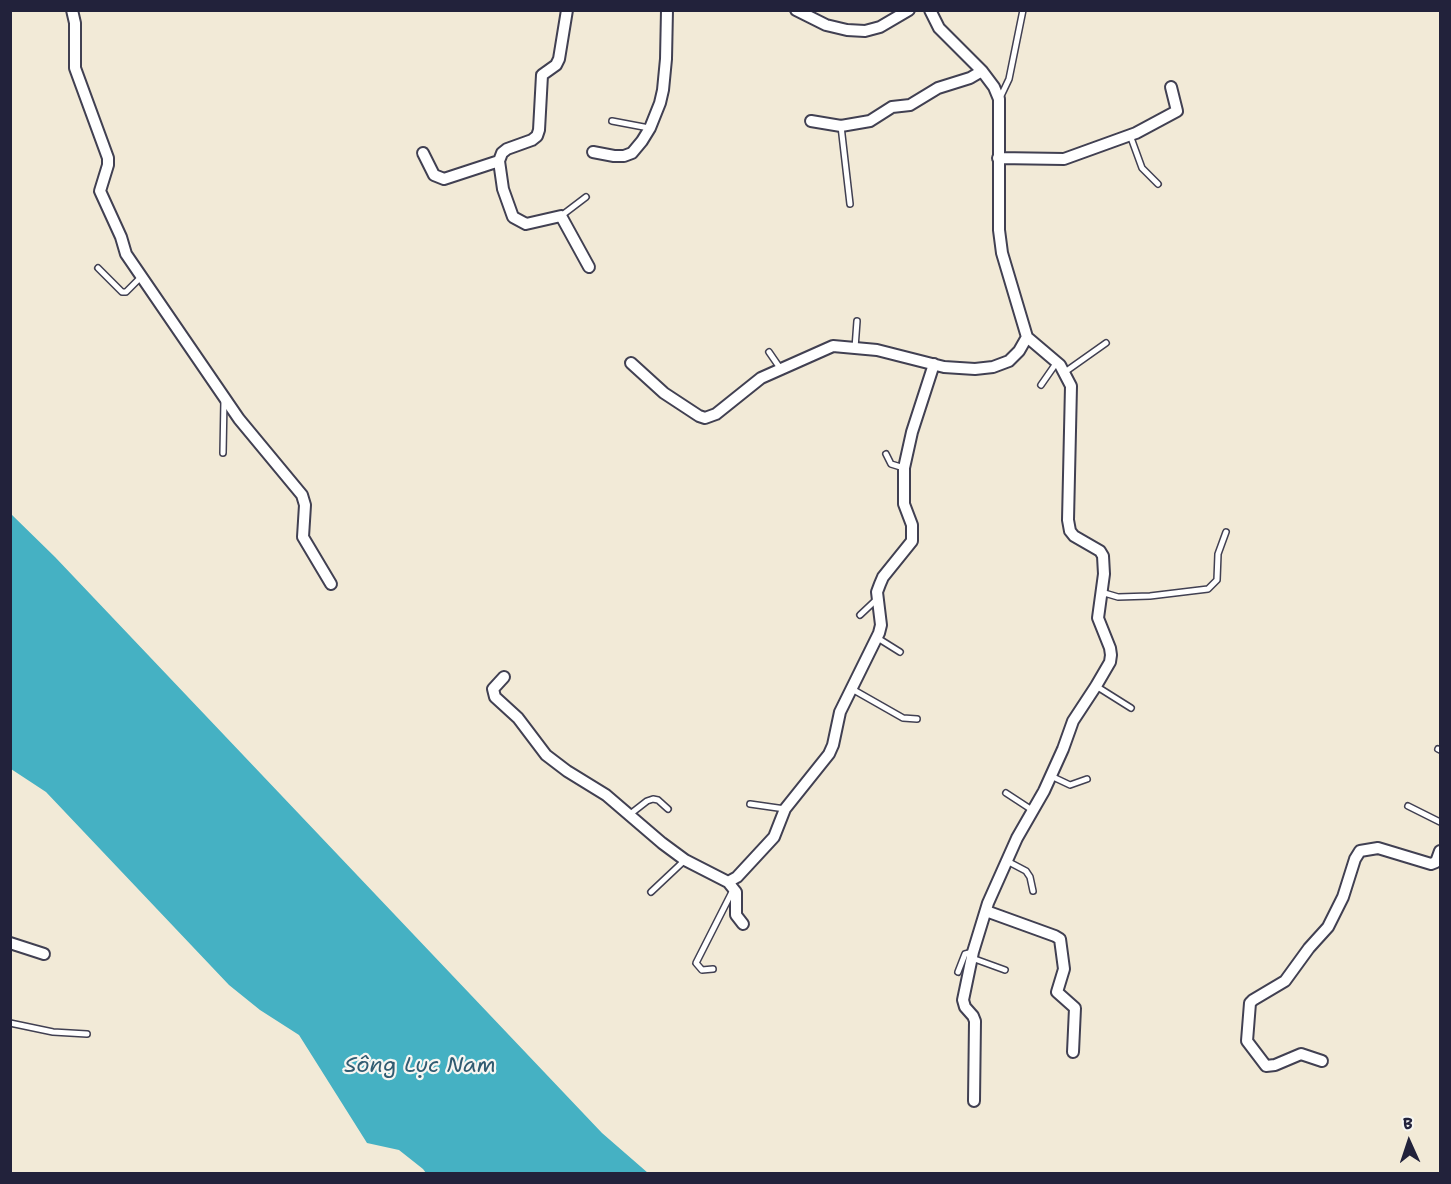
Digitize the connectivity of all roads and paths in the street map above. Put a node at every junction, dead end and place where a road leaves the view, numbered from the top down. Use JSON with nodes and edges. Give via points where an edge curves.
{"nodes":[{"id":1,"x":72,"y":10,"type":"edge"},
{"id":2,"x":567,"y":10,"type":"edge"},
{"id":3,"x":667,"y":10,"type":"edge"},
{"id":4,"x":796,"y":10,"type":"edge"},
{"id":5,"x":909,"y":10,"type":"edge"},
{"id":6,"x":930,"y":10,"type":"edge"},
{"id":7,"x":1023,"y":10,"type":"edge"},
{"id":8,"x":809,"y":13,"type":"edge"},
{"id":9,"x":982,"y":71,"type":"junction"},
{"id":10,"x":1171,"y":87,"type":"dead end"},
{"id":11,"x":999,"y":99,"type":"junction"},
{"id":12,"x":612,"y":121,"type":"dead end"},
{"id":13,"x":811,"y":121,"type":"dead end"},
{"id":14,"x":841,"y":126,"type":"junction"},
{"id":15,"x":650,"y":128,"type":"junction"},
{"id":16,"x":1130,"y":135,"type":"junction"},
{"id":17,"x":593,"y":152,"type":"dead end"},
{"id":18,"x":423,"y":153,"type":"dead end"},
{"id":19,"x":998,"y":158,"type":"junction"},
{"id":20,"x":499,"y":160,"type":"junction"},
{"id":21,"x":1158,"y":184,"type":"dead end"},
{"id":22,"x":586,"y":197,"type":"dead end"},
{"id":23,"x":850,"y":204,"type":"dead end"},
{"id":24,"x":561,"y":216,"type":"junction"},
{"id":25,"x":589,"y":267,"type":"dead end"},
{"id":26,"x":98,"y":268,"type":"dead end"},
{"id":27,"x":141,"y":278,"type":"junction"},
{"id":28,"x":857,"y":321,"type":"dead end"},
{"id":29,"x":1027,"y":336,"type":"junction"},
{"id":30,"x":1106,"y":343,"type":"dead end"},
{"id":31,"x":855,"y":348,"type":"junction"},
{"id":32,"x":769,"y":352,"type":"dead end"},
{"id":33,"x":1057,"y":362,"type":"junction"},
{"id":34,"x":631,"y":363,"type":"dead end"},
{"id":35,"x":934,"y":364,"type":"junction"},
{"id":36,"x":781,"y":370,"type":"junction"},
{"id":37,"x":1065,"y":372,"type":"junction"},
{"id":38,"x":1041,"y":384,"type":"dead end"},
{"id":39,"x":224,"y":399,"type":"junction"},
{"id":40,"x":223,"y":453,"type":"dead end"},
{"id":41,"x":886,"y":454,"type":"dead end"},
{"id":42,"x":904,"y":468,"type":"junction"},
{"id":43,"x":1226,"y":532,"type":"dead end"},
{"id":44,"x":331,"y":584,"type":"dead end"},
{"id":45,"x":1101,"y":592,"type":"junction"},
{"id":46,"x":877,"y":599,"type":"junction"},
{"id":47,"x":860,"y":615,"type":"dead end"},
{"id":48,"x":876,"y":638,"type":"junction"},
{"id":49,"x":900,"y":652,"type":"dead end"},
{"id":50,"x":504,"y":677,"type":"dead end"},
{"id":51,"x":1096,"y":686,"type":"junction"},
{"id":52,"x":851,"y":688,"type":"junction"},
{"id":53,"x":1131,"y":708,"type":"dead end"},
{"id":54,"x":916,"y":719,"type":"dead end"},
{"id":55,"x":1051,"y":776,"type":"junction"},
{"id":56,"x":1087,"y":779,"type":"dead end"},
{"id":57,"x":1006,"y":793,"type":"dead end"},
{"id":58,"x":750,"y":804,"type":"dead end"},
{"id":59,"x":1408,"y":806,"type":"dead end"},
{"id":60,"x":668,"y":809,"type":"dead end"},
{"id":61,"x":785,"y":809,"type":"junction"},
{"id":62,"x":1032,"y":810,"type":"junction"},
{"id":63,"x":629,"y":815,"type":"junction"},
{"id":64,"x":1440,"y":822,"type":"edge"},
{"id":65,"x":1440,"y":851,"type":"edge"},
{"id":66,"x":685,"y":860,"type":"junction"},
{"id":67,"x":1007,"y":861,"type":"junction"},
{"id":68,"x":731,"y":885,"type":"junction"},
{"id":69,"x":1033,"y":891,"type":"dead end"},
{"id":70,"x":651,"y":892,"type":"dead end"},
{"id":71,"x":986,"y":911,"type":"junction"},
{"id":72,"x":742,"y":924,"type":"dead end"},
{"id":73,"x":10,"y":943,"type":"edge"},
{"id":74,"x":44,"y":954,"type":"dead end"},
{"id":75,"x":973,"y":955,"type":"junction"},
{"id":76,"x":713,"y":969,"type":"dead end"},
{"id":77,"x":1005,"y":970,"type":"dead end"},
{"id":78,"x":958,"y":972,"type":"dead end"},
{"id":79,"x":10,"y":1023,"type":"edge"},
{"id":80,"x":87,"y":1034,"type":"dead end"},
{"id":81,"x":1073,"y":1052,"type":"dead end"},
{"id":82,"x":1322,"y":1061,"type":"dead end"},
{"id":83,"x":974,"y":1101,"type":"dead end"}],
"edges":[{"from":1,"to":27,"type":"street","via":[[75,68],[108,158],[100,191],[126,254]]},
{"from":2,"to":20,"type":"street","via":[[559,59],[542,75],[537,136],[507,149]]},
{"from":3,"to":15,"type":"street","via":[[663,90]]},
{"from":4,"to":8,"type":"street"},
{"from":5,"to":8,"type":"street","via":[[865,31],[826,25]]},
{"from":6,"to":9,"type":"street","via":[[939,28]]},
{"from":7,"to":11,"type":"lane","via":[[1009,79]]},
{"from":9,"to":11,"type":"street"},
{"from":9,"to":14,"type":"street","via":[[938,88],[910,105],[892,107],[870,121]]},
{"from":10,"to":16,"type":"street","via":[[1177,111]]},
{"from":11,"to":19,"type":"street"},
{"from":12,"to":15,"type":"lane"},
{"from":13,"to":14,"type":"street"},
{"from":14,"to":23,"type":"lane"},
{"from":15,"to":17,"type":"street","via":[[632,153],[614,156]]},
{"from":16,"to":19,"type":"street","via":[[1064,159]]},
{"from":16,"to":21,"type":"lane","via":[[1142,168]]},
{"from":18,"to":20,"type":"street","via":[[434,175],[444,179]]},
{"from":19,"to":29,"type":"street","via":[[1002,253]]},
{"from":20,"to":24,"type":"street","via":[[513,218],[526,224]]},
{"from":22,"to":24,"type":"lane"},
{"from":24,"to":25,"type":"street"},
{"from":26,"to":27,"type":"lane","via":[[122,292]]},
{"from":27,"to":39,"type":"street"},
{"from":28,"to":31,"type":"lane"},
{"from":29,"to":33,"type":"street"},
{"from":29,"to":35,"type":"street","via":[[1009,361],[993,367]]},
{"from":30,"to":37,"type":"lane"},
{"from":31,"to":35,"type":"street"},
{"from":31,"to":36,"type":"street","via":[[832,346]]},
{"from":32,"to":36,"type":"lane"},
{"from":33,"to":37,"type":"street"},
{"from":33,"to":38,"type":"lane"},
{"from":34,"to":36,"type":"street","via":[[664,393],[705,418],[716,414],[755,381]]},
{"from":35,"to":42,"type":"street"},
{"from":37,"to":45,"type":"street","via":[[1071,386],[1070,531],[1103,556]]},
{"from":39,"to":40,"type":"lane"},
{"from":39,"to":44,"type":"street","via":[[302,495],[303,537]]},
{"from":41,"to":42,"type":"lane","via":[[891,464]]},
{"from":42,"to":46,"type":"street","via":[[904,504],[912,525],[912,541],[883,577]]},
{"from":43,"to":45,"type":"lane","via":[[1220,546],[1217,580],[1208,589],[1118,597]]},
{"from":45,"to":51,"type":"street","via":[[1098,618],[1111,655]]},
{"from":46,"to":47,"type":"lane"},
{"from":46,"to":48,"type":"street","via":[[881,625]]},
{"from":48,"to":49,"type":"lane"},
{"from":48,"to":52,"type":"street"},
{"from":50,"to":63,"type":"street","via":[[493,689],[495,697],[518,718],[546,754]]},
{"from":51,"to":53,"type":"lane"},
{"from":51,"to":55,"type":"street","via":[[1073,721]]},
{"from":52,"to":54,"type":"lane","via":[[903,718]]},
{"from":52,"to":61,"type":"street","via":[[829,754]]},
{"from":55,"to":56,"type":"lane","via":[[1070,784]]},
{"from":55,"to":62,"type":"street"},
{"from":57,"to":62,"type":"lane"},
{"from":58,"to":61,"type":"lane"},
{"from":59,"to":64,"type":"lane"},
{"from":60,"to":63,"type":"lane","via":[[653,799]]},
{"from":61,"to":68,"type":"street","via":[[774,837]]},
{"from":62,"to":67,"type":"street"},
{"from":63,"to":66,"type":"street"},
{"from":65,"to":82,"type":"street","via":[[1431,864],[1378,848],[1360,851],[1328,927],[1284,981],[1250,1004],[1247,1041],[1266,1066],[1297,1054]]},
{"from":66,"to":68,"type":"street"},
{"from":66,"to":70,"type":"lane"},
{"from":67,"to":69,"type":"lane","via":[[1026,871]]},
{"from":67,"to":71,"type":"street"},
{"from":68,"to":72,"type":"street","via":[[737,895],[737,919]]},
{"from":68,"to":76,"type":"lane","via":[[696,963],[702,970]]},
{"from":71,"to":75,"type":"street"},
{"from":71,"to":81,"type":"street","via":[[1060,939],[1064,969],[1057,992],[1075,1008]]},
{"from":73,"to":74,"type":"street"},
{"from":75,"to":77,"type":"lane"},
{"from":75,"to":78,"type":"lane","via":[[965,954]]},
{"from":75,"to":83,"type":"street","via":[[963,1000],[975,1021]]},
{"from":79,"to":80,"type":"lane"}]}
